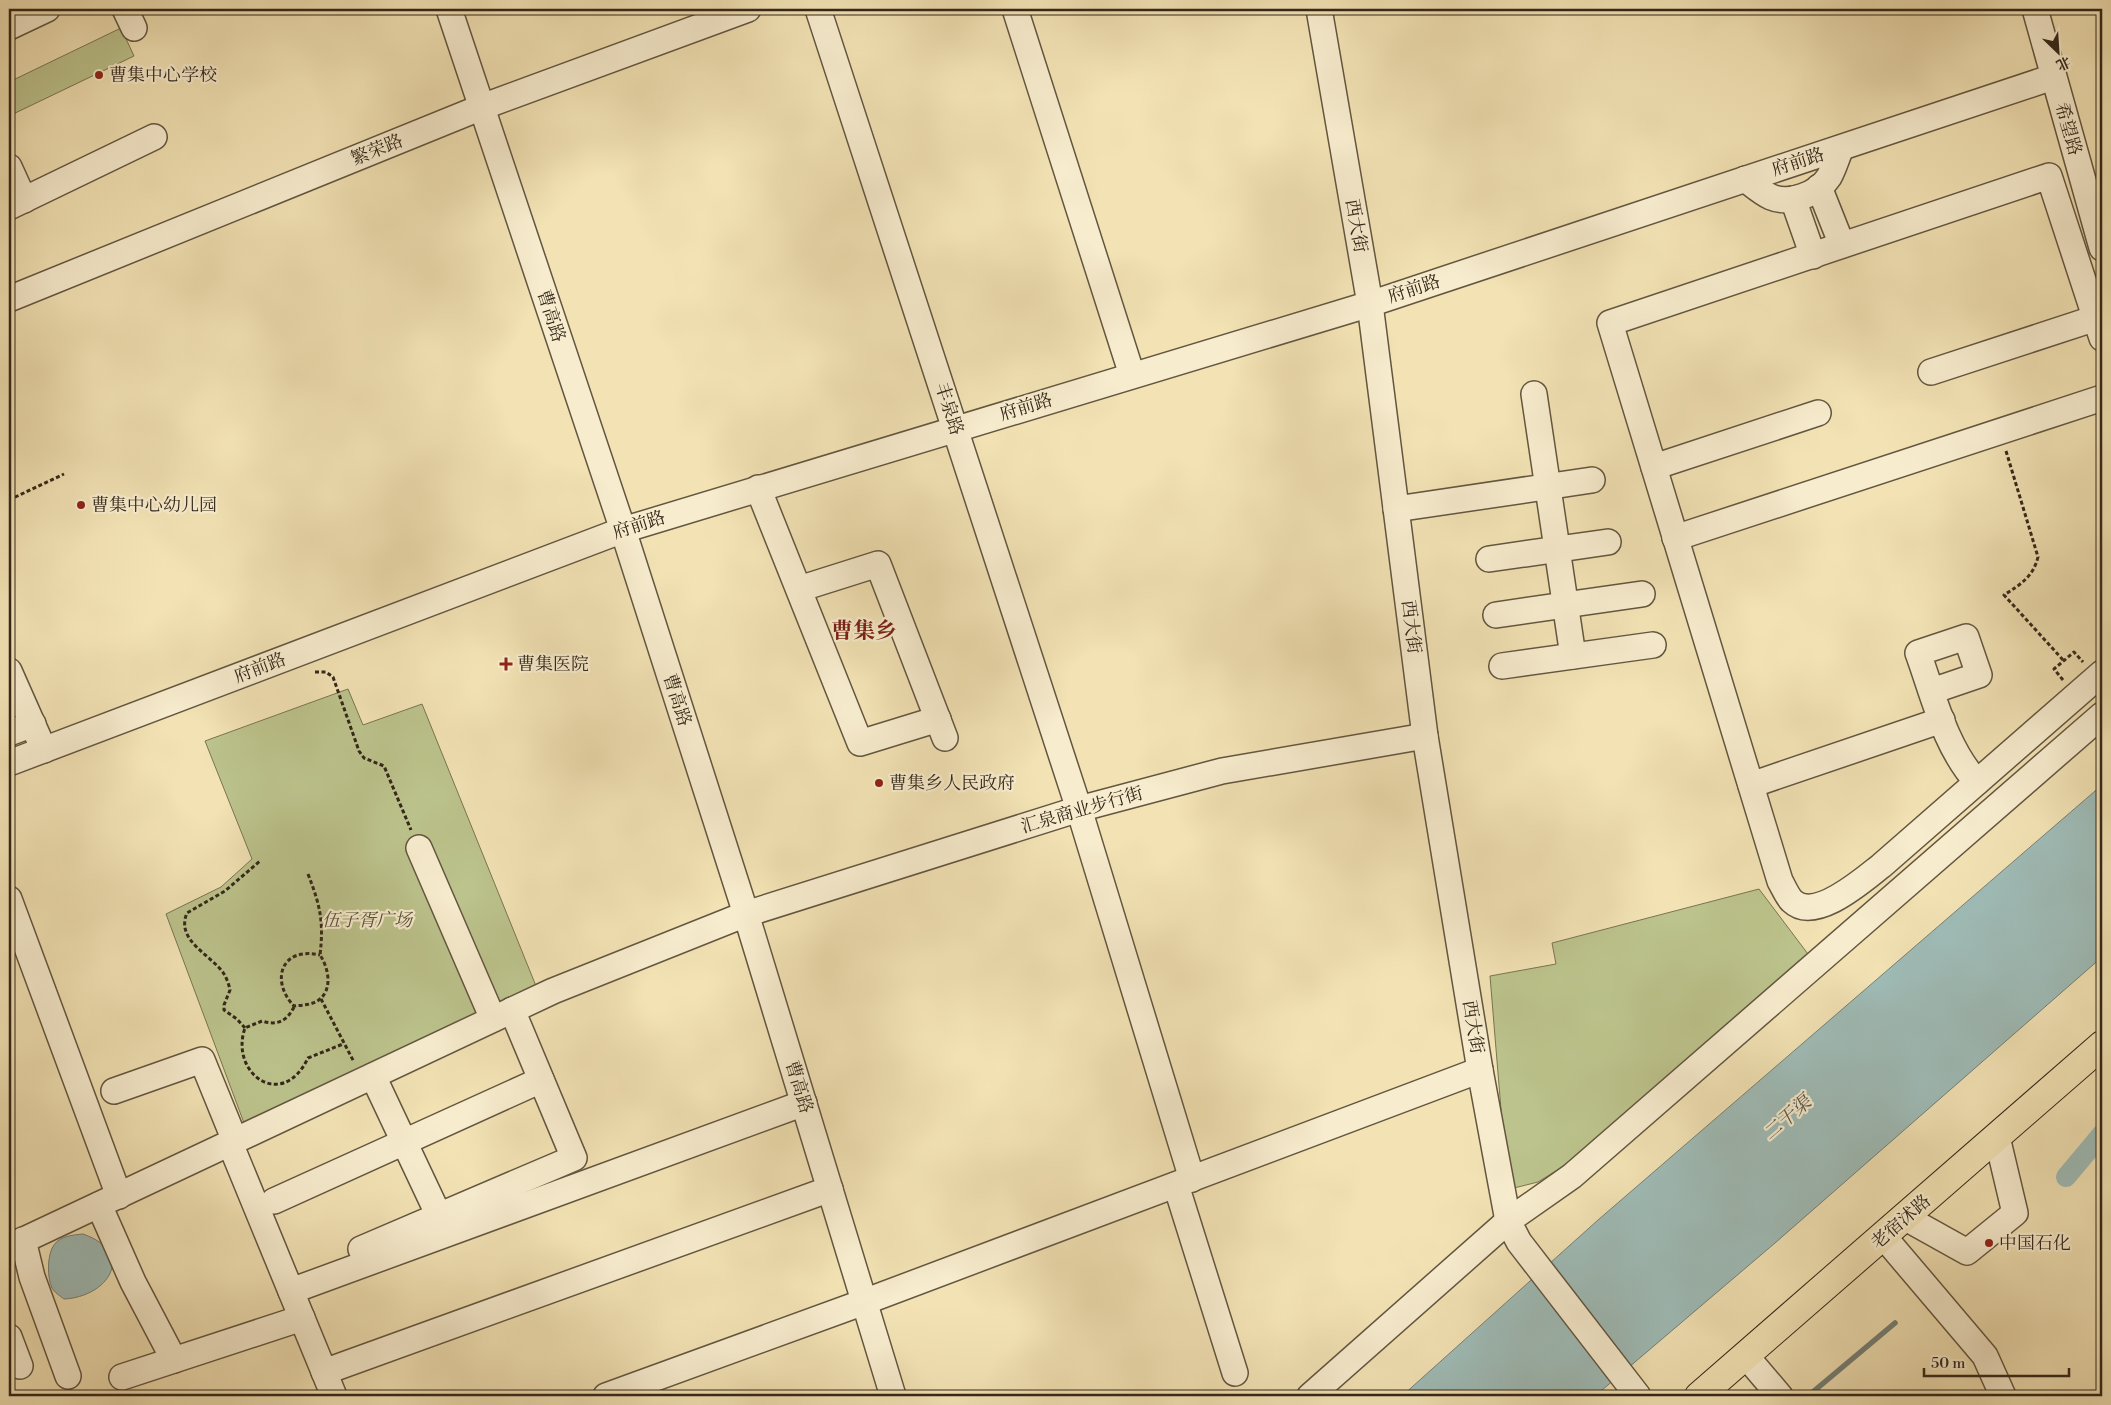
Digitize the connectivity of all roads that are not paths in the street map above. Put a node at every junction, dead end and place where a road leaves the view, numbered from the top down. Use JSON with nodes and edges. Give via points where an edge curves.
{"nodes":[{"id":1,"x":47,"y":9,"type":"edge"},
{"id":2,"x":449,"y":9,"type":"edge"},
{"id":3,"x":748,"y":9,"type":"edge"},
{"id":4,"x":818,"y":9,"type":"edge"},
{"id":5,"x":1015,"y":9,"type":"edge"},
{"id":6,"x":1319,"y":9,"type":"edge"},
{"id":7,"x":2034,"y":9,"type":"edge"},
{"id":8,"x":9,"y":27,"type":"edge"},
{"id":9,"x":2053,"y":77,"type":"junction"},
{"id":10,"x":482,"y":107,"type":"junction"},
{"id":11,"x":154,"y":137,"type":"dead end"},
{"id":12,"x":1840,"y":148,"type":"junction"},
{"id":13,"x":9,"y":167,"type":"edge"},
{"id":14,"x":1745,"y":179,"type":"junction"},
{"id":15,"x":1819,"y":187,"type":"junction"},
{"id":16,"x":1793,"y":199,"type":"junction"},
{"id":17,"x":16,"y":204,"type":"edge"},
{"id":18,"x":1842,"y":245,"type":"junction"},
{"id":19,"x":2102,"y":248,"type":"edge"},
{"id":20,"x":1812,"y":256,"type":"junction"},
{"id":21,"x":9,"y":299,"type":"edge"},
{"id":22,"x":1370,"y":304,"type":"junction"},
{"id":23,"x":2099,"y":328,"type":"edge"},
{"id":24,"x":1931,"y":372,"type":"dead end"},
{"id":25,"x":1132,"y":375,"type":"junction"},
{"id":26,"x":1534,"y":394,"type":"dead end"},
{"id":27,"x":2102,"y":398,"type":"edge"},
{"id":28,"x":1818,"y":413,"type":"dead end"},
{"id":29,"x":956,"y":428,"type":"junction"},
{"id":30,"x":1654,"y":467,"type":"junction"},
{"id":31,"x":1592,"y":480,"type":"dead end"},
{"id":32,"x":1548,"y":487,"type":"junction"},
{"id":33,"x":758,"y":488,"type":"junction"},
{"id":34,"x":1396,"y":509,"type":"junction"},
{"id":35,"x":623,"y":530,"type":"junction"},
{"id":36,"x":1675,"y":538,"type":"junction"},
{"id":37,"x":1608,"y":542,"type":"dead end"},
{"id":38,"x":1557,"y":549,"type":"junction"},
{"id":39,"x":1489,"y":559,"type":"dead end"},
{"id":40,"x":798,"y":590,"type":"junction"},
{"id":41,"x":1642,"y":594,"type":"dead end"},
{"id":42,"x":1566,"y":605,"type":"junction"},
{"id":43,"x":1496,"y":615,"type":"dead end"},
{"id":44,"x":1653,"y":645,"type":"dead end"},
{"id":45,"x":1573,"y":656,"type":"junction"},
{"id":46,"x":1502,"y":666,"type":"dead end"},
{"id":47,"x":9,"y":671,"type":"edge"},
{"id":48,"x":2102,"y":672,"type":"edge"},
{"id":49,"x":1932,"y":691,"type":"dead end"},
{"id":50,"x":2102,"y":716,"type":"edge"},
{"id":51,"x":1942,"y":720,"type":"junction"},
{"id":52,"x":33,"y":724,"type":"junction"},
{"id":53,"x":9,"y":733,"type":"edge"},
{"id":54,"x":1425,"y":736,"type":"junction"},
{"id":55,"x":44,"y":750,"type":"junction"},
{"id":56,"x":9,"y":763,"type":"edge"},
{"id":57,"x":1977,"y":782,"type":"junction"},
{"id":58,"x":1751,"y":785,"type":"junction"},
{"id":59,"x":1079,"y":809,"type":"junction"},
{"id":60,"x":420,"y":848,"type":"road end"},
{"id":61,"x":9,"y":899,"type":"edge"},
{"id":62,"x":746,"y":914,"type":"junction"},
{"id":63,"x":503,"y":1015,"type":"junction"},
{"id":64,"x":2102,"y":1045,"type":"edge"},
{"id":65,"x":1480,"y":1070,"type":"junction"},
{"id":66,"x":370,"y":1077,"type":"junction"},
{"id":67,"x":541,"y":1080,"type":"junction"},
{"id":68,"x":114,"y":1091,"type":"dead end"},
{"id":69,"x":804,"y":1103,"type":"junction"},
{"id":70,"x":1997,"y":1137,"type":"junction"},
{"id":71,"x":233,"y":1142,"type":"junction"},
{"id":72,"x":404,"y":1142,"type":"junction"},
{"id":73,"x":1184,"y":1182,"type":"junction"},
{"id":74,"x":830,"y":1189,"type":"junction"},
{"id":75,"x":109,"y":1200,"type":"junction"},
{"id":76,"x":274,"y":1201,"type":"dead end"},
{"id":77,"x":439,"y":1216,"type":"junction"},
{"id":78,"x":1906,"y":1218,"type":"junction"},
{"id":79,"x":1514,"y":1231,"type":"junction"},
{"id":80,"x":1884,"y":1236,"type":"junction"},
{"id":81,"x":16,"y":1244,"type":"edge"},
{"id":82,"x":311,"y":1270,"type":"dead end"},
{"id":83,"x":291,"y":1292,"type":"junction"},
{"id":84,"x":864,"y":1302,"type":"junction"},
{"id":85,"x":302,"y":1318,"type":"junction"},
{"id":86,"x":9,"y":1337,"type":"edge"},
{"id":87,"x":1746,"y":1356,"type":"junction"},
{"id":88,"x":174,"y":1360,"type":"junction"},
{"id":89,"x":20,"y":1366,"type":"dead end"},
{"id":90,"x":324,"y":1372,"type":"junction"},
{"id":91,"x":1235,"y":1373,"type":"dead end"},
{"id":92,"x":68,"y":1376,"type":"dead end"},
{"id":93,"x":122,"y":1377,"type":"dead end"},
{"id":94,"x":1635,"y":1392,"type":"edge"},
{"id":95,"x":334,"y":1396,"type":"edge"},
{"id":96,"x":606,"y":1396,"type":"edge"},
{"id":97,"x":893,"y":1396,"type":"edge"},
{"id":98,"x":1310,"y":1396,"type":"edge"},
{"id":99,"x":1699,"y":1396,"type":"edge"},
{"id":100,"x":1780,"y":1396,"type":"edge"},
{"id":101,"x":2004,"y":1396,"type":"edge"}],
"edges":[{"from":1,"to":8,"type":"street"},
{"from":2,"to":10,"type":"street","name":"曹高路"},
{"from":3,"to":10,"type":"street","name":"繁荣路"},
{"from":4,"to":29,"type":"street","name":"丰泉路"},
{"from":5,"to":25,"type":"street"},
{"from":6,"to":22,"type":"street","name":"西大街"},
{"from":7,"to":9,"type":"street","name":"希望路"},
{"from":9,"to":12,"type":"street","name":"府前路"},
{"from":9,"to":19,"type":"street","name":"希望路"},
{"from":10,"to":21,"type":"street","name":"繁荣路"},
{"from":10,"to":35,"type":"street","name":"曹高路"},
{"from":11,"to":17,"type":"street"},
{"from":12,"to":14,"type":"street","name":"府前路"},
{"from":12,"to":15,"type":"street","via":[[1829,177]]},
{"from":13,"to":17,"type":"street"},
{"from":14,"to":16,"type":"street","via":[[1769,196],[1780,200]]},
{"from":14,"to":22,"type":"street","name":"府前路"},
{"from":15,"to":16,"type":"street","via":[[1808,195]]},
{"from":15,"to":18,"type":"street"},
{"from":16,"to":20,"type":"street"},
{"from":18,"to":20,"type":"street"},
{"from":18,"to":23,"type":"street","via":[[2049,176]]},
{"from":20,"to":30,"type":"street","via":[[1610,323]]},
{"from":22,"to":25,"type":"street","name":"府前路"},
{"from":22,"to":34,"type":"street","name":"西大街"},
{"from":23,"to":24,"type":"street"},
{"from":25,"to":29,"type":"street","name":"府前路"},
{"from":26,"to":32,"type":"street"},
{"from":27,"to":36,"type":"street"},
{"from":28,"to":30,"type":"street"},
{"from":29,"to":33,"type":"street","name":"府前路"},
{"from":29,"to":59,"type":"street","name":"丰泉路"},
{"from":30,"to":36,"type":"street"},
{"from":31,"to":32,"type":"street"},
{"from":32,"to":34,"type":"street"},
{"from":32,"to":38,"type":"street"},
{"from":33,"to":35,"type":"street","name":"府前路"},
{"from":33,"to":40,"type":"street"},
{"from":34,"to":54,"type":"street","name":"西大街"},
{"from":35,"to":55,"type":"street","name":"府前路"},
{"from":35,"to":62,"type":"street","name":"曹高路"},
{"from":36,"to":58,"type":"street"},
{"from":37,"to":38,"type":"street"},
{"from":38,"to":39,"type":"street"},
{"from":38,"to":42,"type":"street"},
{"from":40,"to":40,"type":"street","via":[[860,743],[941,729],[878,564]]},
{"from":41,"to":42,"type":"street"},
{"from":42,"to":43,"type":"street"},
{"from":42,"to":45,"type":"street"},
{"from":44,"to":45,"type":"street"},
{"from":45,"to":46,"type":"street"},
{"from":47,"to":52,"type":"street"},
{"from":48,"to":57,"type":"street"},
{"from":49,"to":51,"type":"street"},
{"from":50,"to":79,"type":"street","via":[[1572,1176]]},
{"from":51,"to":57,"type":"street","via":[[1952,747]]},
{"from":51,"to":58,"type":"street"},
{"from":52,"to":53,"type":"street"},
{"from":52,"to":55,"type":"street"},
{"from":54,"to":59,"type":"street","name":"汇泉商业步行街","via":[[1222,771]]},
{"from":54,"to":65,"type":"street","name":"西大街"},
{"from":55,"to":56,"type":"street","name":"府前路"},
{"from":57,"to":58,"type":"street","via":[[1881,866],[1818,907],[1803,907],[1793,903],[1788,896],[1780,881]]},
{"from":59,"to":62,"type":"street","name":"汇泉商业步行街"},
{"from":59,"to":73,"type":"street","name":"丰泉路"},
{"from":60,"to":63,"type":"street"},
{"from":61,"to":75,"type":"street"},
{"from":62,"to":63,"type":"street","name":"汇泉商业步行街","via":[[553,991]]},
{"from":62,"to":69,"type":"street","name":"曹高路"},
{"from":63,"to":66,"type":"street","name":"汇泉商业步行街"},
{"from":63,"to":67,"type":"street"},
{"from":64,"to":70,"type":"main road","name":"老宿沭路"},
{"from":65,"to":73,"type":"street"},
{"from":65,"to":79,"type":"street","name":"西大街"},
{"from":66,"to":71,"type":"street","name":"汇泉商业步行街"},
{"from":66,"to":72,"type":"street"},
{"from":67,"to":72,"type":"street"},
{"from":67,"to":77,"type":"street","via":[[574,1158]]},
{"from":68,"to":71,"type":"street","via":[[202,1060]]},
{"from":69,"to":74,"type":"street","name":"曹高路"},
{"from":69,"to":83,"type":"street"},
{"from":70,"to":78,"type":"main road","name":"老宿沭路"},
{"from":70,"to":78,"type":"street","via":[[2015,1213],[1967,1252]]},
{"from":71,"to":75,"type":"street","name":"汇泉商业步行街"},
{"from":71,"to":83,"type":"street"},
{"from":72,"to":76,"type":"street"},
{"from":72,"to":77,"type":"street"},
{"from":73,"to":84,"type":"street"},
{"from":73,"to":91,"type":"street","name":"丰泉路"},
{"from":74,"to":84,"type":"street","name":"曹高路"},
{"from":74,"to":90,"type":"street"},
{"from":75,"to":81,"type":"street","name":"汇泉商业步行街"},
{"from":75,"to":88,"type":"street","via":[[133,1282]]},
{"from":77,"to":82,"type":"street"},
{"from":78,"to":80,"type":"main road","name":"老宿沭路"},
{"from":79,"to":94,"type":"street"},
{"from":79,"to":98,"type":"street"},
{"from":80,"to":87,"type":"main road","name":"老宿沭路"},
{"from":80,"to":101,"type":"street","via":[[1985,1356]]},
{"from":81,"to":92,"type":"street"},
{"from":83,"to":85,"type":"street"},
{"from":84,"to":96,"type":"street"},
{"from":84,"to":97,"type":"street","name":"曹高路"},
{"from":85,"to":88,"type":"street"},
{"from":85,"to":90,"type":"street"},
{"from":86,"to":89,"type":"street"},
{"from":87,"to":99,"type":"main road","name":"老宿沭路"},
{"from":87,"to":100,"type":"street"},
{"from":88,"to":93,"type":"street"},
{"from":90,"to":95,"type":"street"}]}
